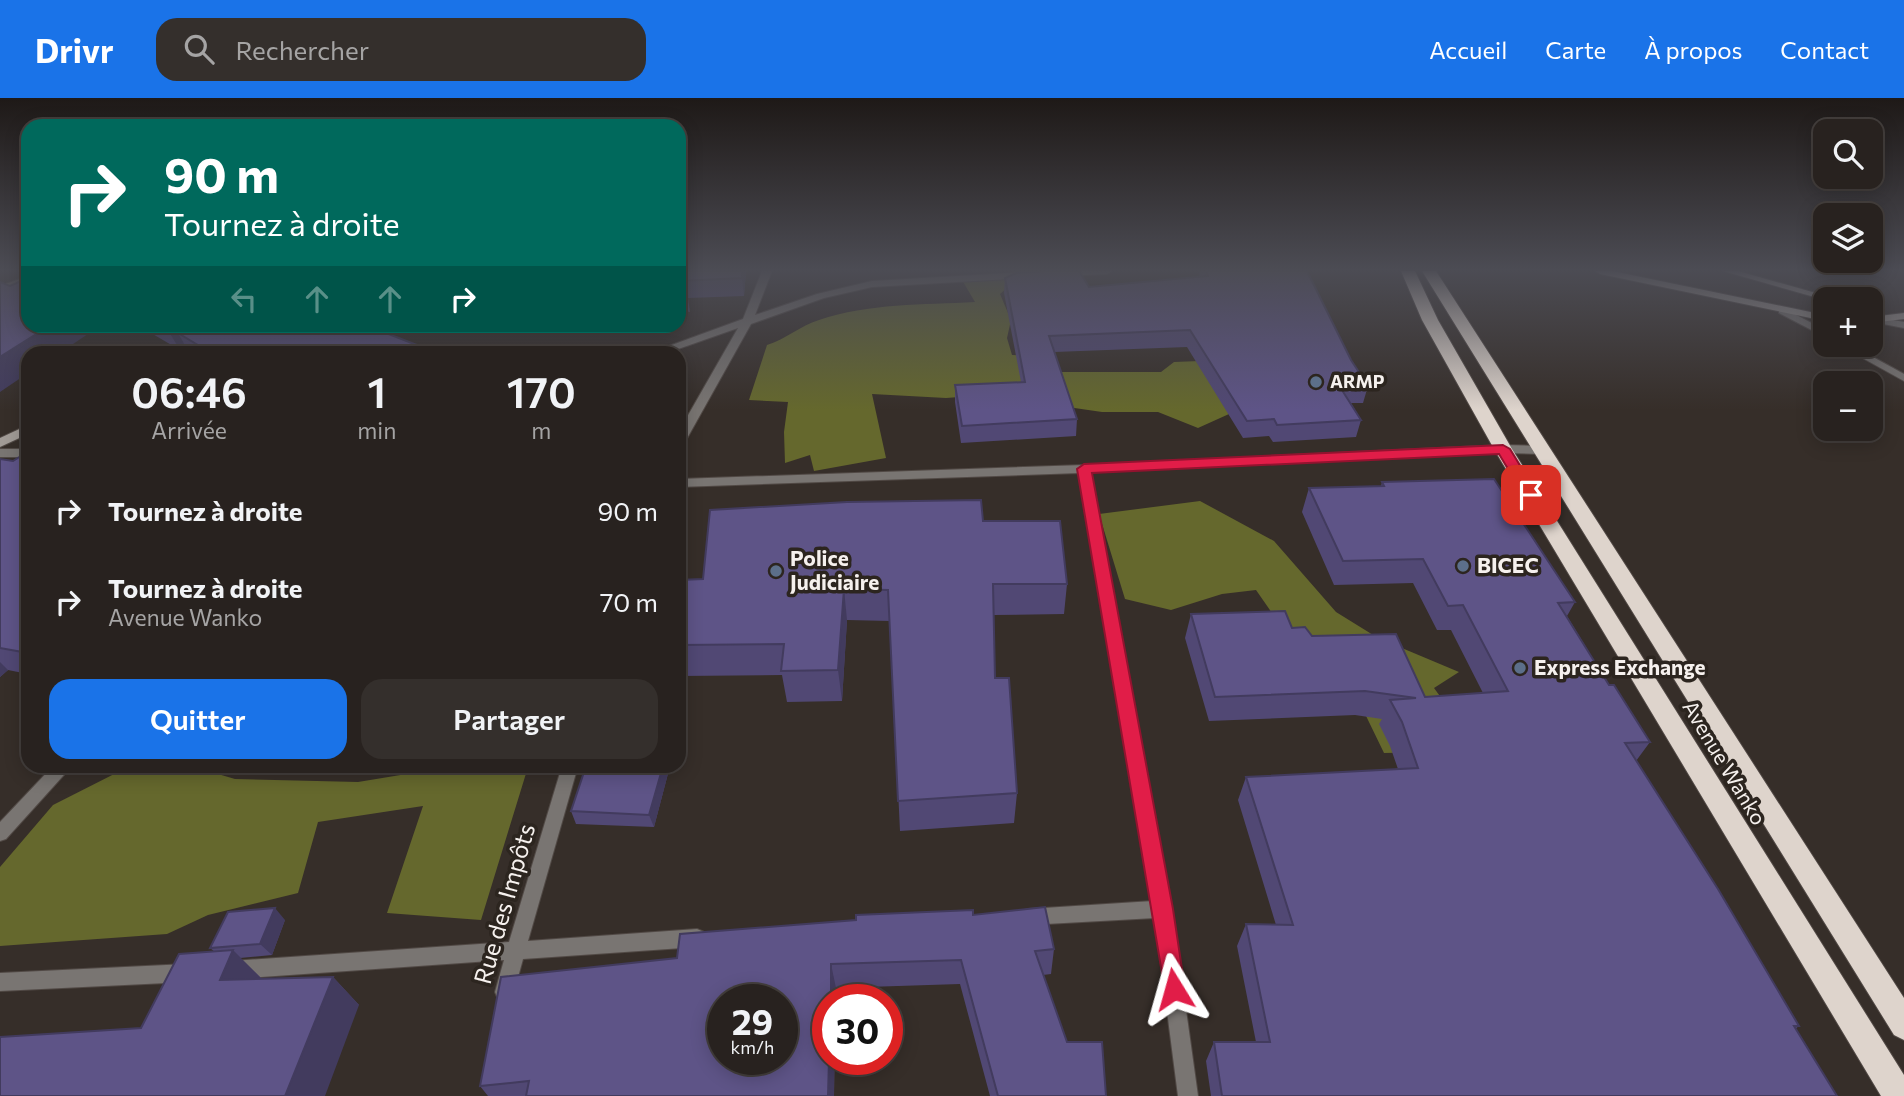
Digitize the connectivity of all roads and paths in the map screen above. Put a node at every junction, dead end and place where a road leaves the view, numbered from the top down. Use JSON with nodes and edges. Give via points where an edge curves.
{"nodes":[{"id":1,"x":753,"y":318,"type":"edge"},
{"id":2,"x":1429,"y":318,"type":"edge"},
{"id":3,"x":1460,"y":318,"type":"edge"},
{"id":4,"x":1795,"y":318,"type":"edge"},
{"id":5,"x":748,"y":319,"type":"junction"},
{"id":6,"x":1883,"y":321,"type":"edge"},
{"id":7,"x":1904,"y":325,"type":"edge"},
{"id":8,"x":1813,"y":327,"type":"edge"},
{"id":9,"x":220,"y":337,"type":"edge"},
{"id":10,"x":200,"y":346,"type":"edge"},
{"id":11,"x":674,"y":346,"type":"edge"},
{"id":12,"x":1866,"y":357,"type":"edge"},
{"id":13,"x":1904,"y":378,"type":"edge"},
{"id":14,"x":686,"y":430,"type":"edge"},
{"id":15,"x":21,"y":432,"type":"edge"},
{"id":16,"x":0,"y":443,"type":"edge"},
{"id":17,"x":1503,"y":449,"type":"junction"},
{"id":18,"x":1541,"y":450,"type":"junction"},
{"id":19,"x":0,"y":453,"type":"edge"},
{"id":20,"x":21,"y":453,"type":"edge"},
{"id":21,"x":1084,"y":469,"type":"junction"},
{"id":22,"x":686,"y":483,"type":"edge"},
{"id":23,"x":57,"y":773,"type":"edge"},
{"id":24,"x":568,"y":773,"type":"edge"},
{"id":25,"x":0,"y":834,"type":"edge"},
{"id":26,"x":1163,"y":909,"type":"junction"},
{"id":27,"x":1011,"y":918,"type":"edge"},
{"id":28,"x":722,"y":936,"type":"edge"},
{"id":29,"x":516,"y":949,"type":"junction"},
{"id":30,"x":0,"y":982,"type":"edge"},
{"id":31,"x":500,"y":1016,"type":"edge"},
{"id":32,"x":1904,"y":1025,"type":"edge"},
{"id":33,"x":1188,"y":1096,"type":"edge"},
{"id":34,"x":1899,"y":1096,"type":"edge"}],
"edges":[{"from":1,"to":5,"type":"street"},
{"from":2,"to":17,"type":"highway","name":"Avenue Wanko"},
{"from":3,"to":18,"type":"highway","name":"Avenue Wanko"},
{"from":4,"to":8,"type":"street"},
{"from":5,"to":11,"type":"street"},
{"from":5,"to":14,"type":"street"},
{"from":6,"to":7,"type":"street"},
{"from":9,"to":10,"type":"street"},
{"from":12,"to":13,"type":"street"},
{"from":15,"to":16,"type":"street"},
{"from":17,"to":18,"type":"street"},
{"from":17,"to":21,"type":"street"},
{"from":17,"to":34,"type":"highway","name":"Avenue Wanko"},
{"from":18,"to":32,"type":"highway","name":"Avenue Wanko"},
{"from":19,"to":20,"type":"street"},
{"from":21,"to":22,"type":"street"},
{"from":21,"to":26,"type":"street"},
{"from":23,"to":25,"type":"street"},
{"from":24,"to":29,"type":"street","name":"Rue des Impôts"},
{"from":26,"to":27,"type":"street"},
{"from":26,"to":33,"type":"street"},
{"from":28,"to":29,"type":"street"},
{"from":29,"to":30,"type":"street"},
{"from":29,"to":31,"type":"street","name":"Rue des Impôts"}]}
